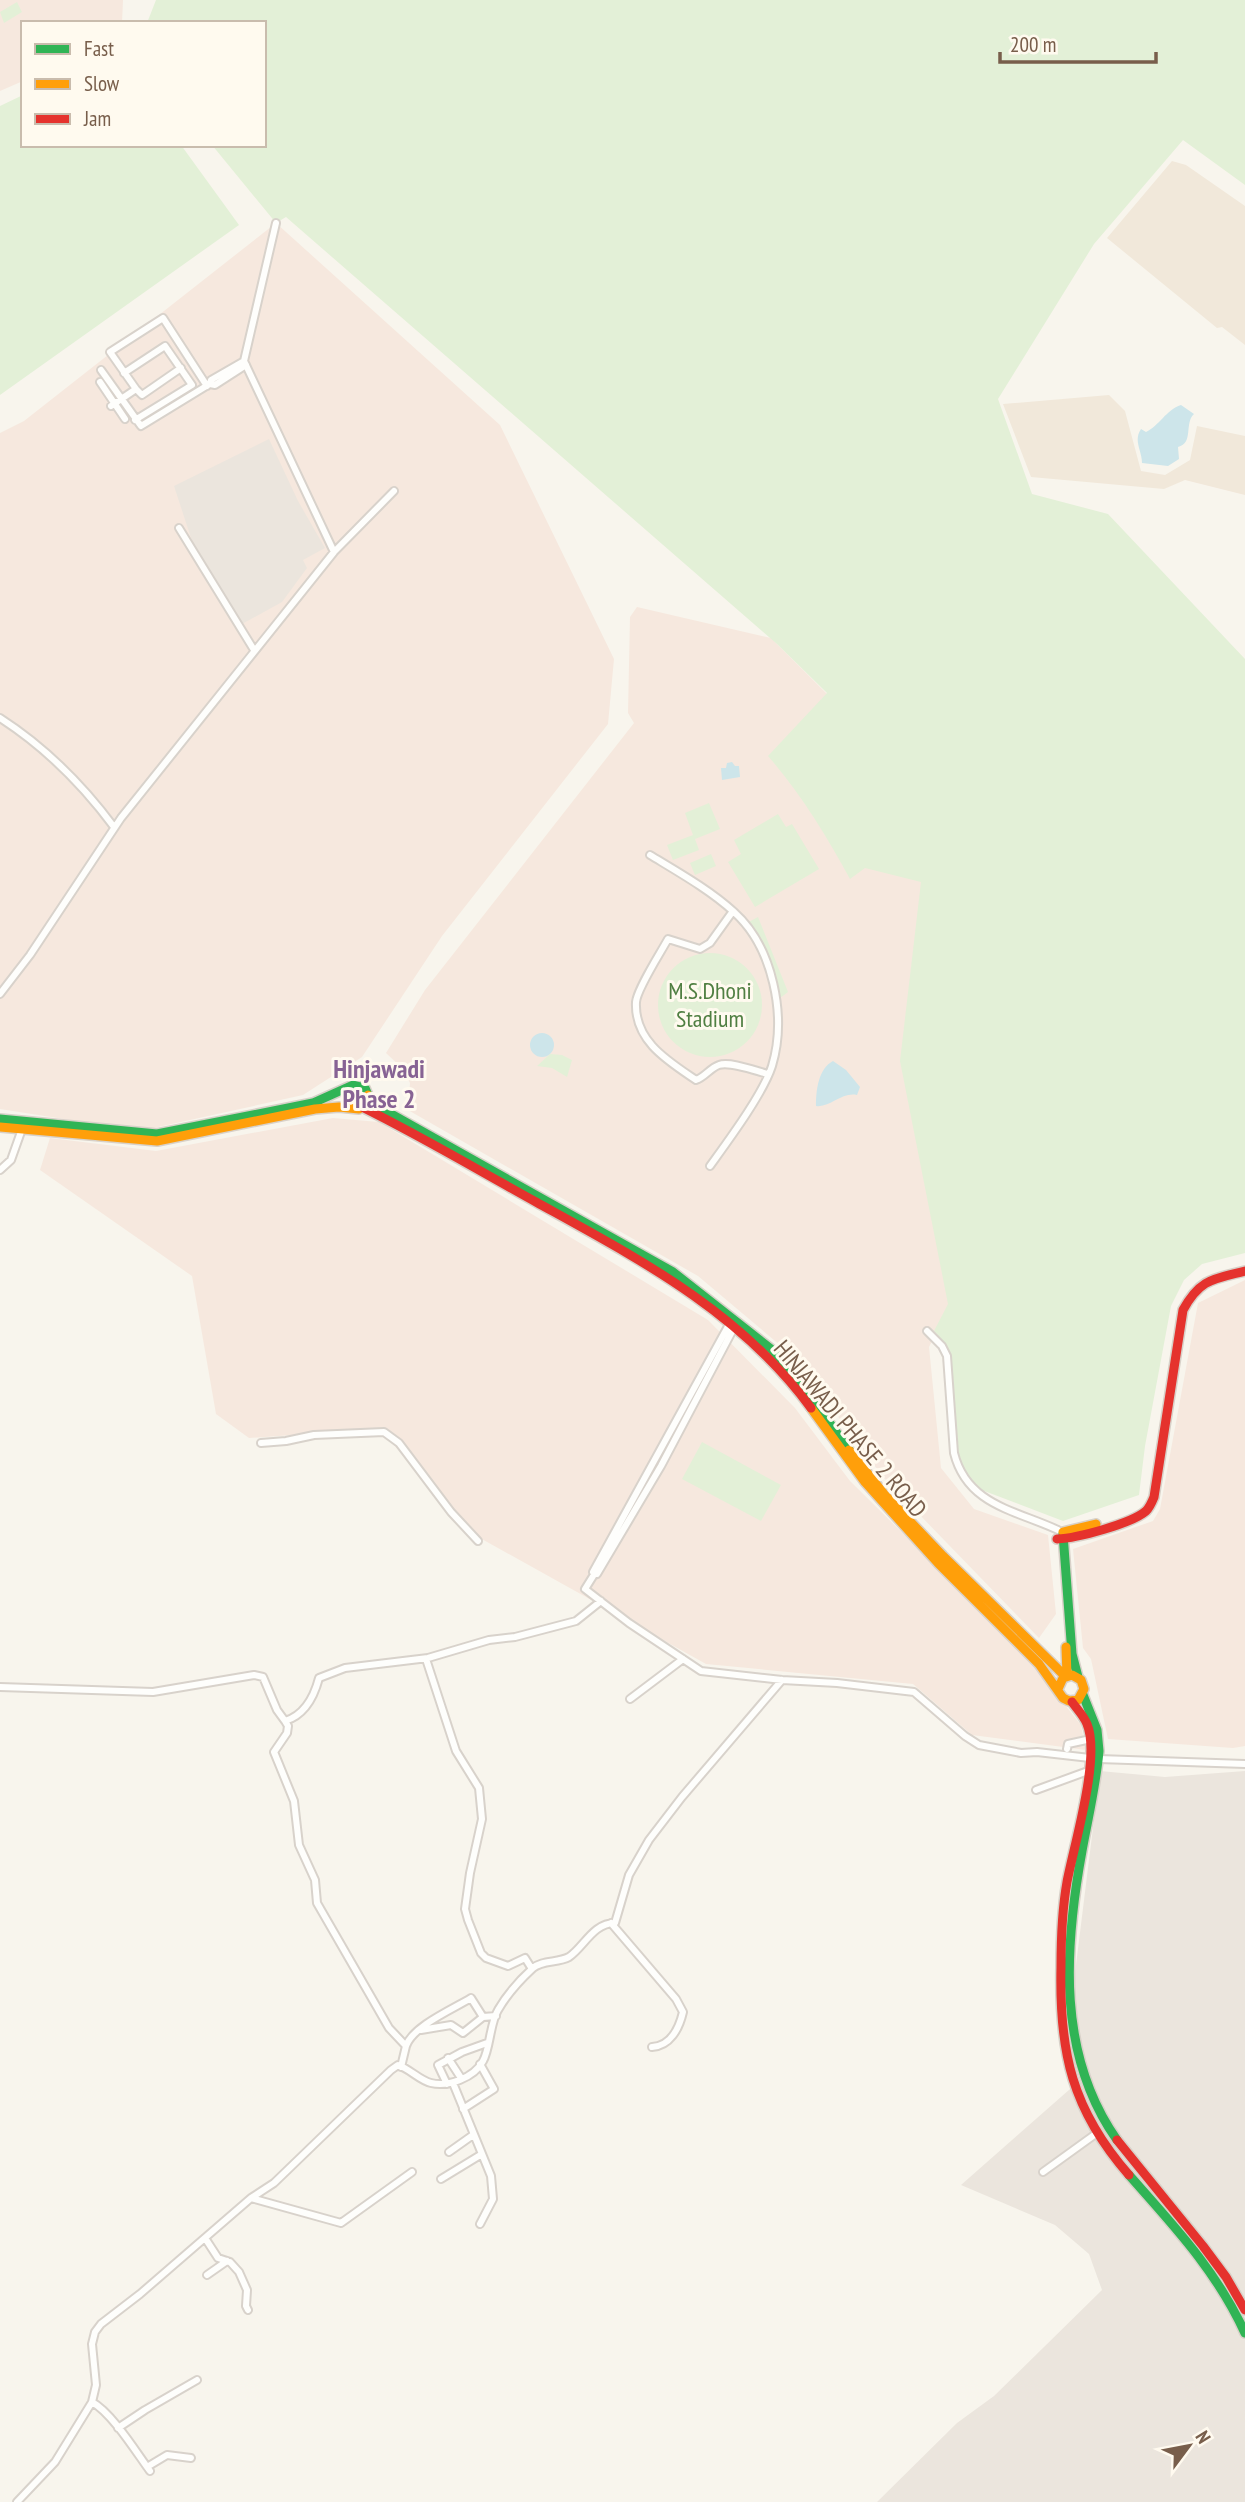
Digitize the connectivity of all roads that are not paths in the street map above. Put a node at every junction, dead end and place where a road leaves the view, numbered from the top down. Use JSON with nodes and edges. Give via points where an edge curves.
{"nodes":[{"id":1,"x":276,"y":223,"type":"dead end"},
{"id":2,"x":181,"y":343,"type":"junction"},
{"id":3,"x":169,"y":351,"type":"junction"},
{"id":4,"x":245,"y":363,"type":"junction"},
{"id":5,"x":181,"y":368,"type":"junction"},
{"id":6,"x":101,"y":370,"type":"dead end"},
{"id":7,"x":124,"y":373,"type":"junction"},
{"id":8,"x":209,"y":385,"type":"junction"},
{"id":9,"x":135,"y":389,"type":"junction"},
{"id":10,"x":116,"y":403,"type":"junction"},
{"id":11,"x":164,"y":403,"type":"junction"},
{"id":12,"x":169,"y":410,"type":"junction"},
{"id":13,"x":125,"y":419,"type":"dead end"},
{"id":14,"x":135,"y":420,"type":"junction"},
{"id":15,"x":394,"y":491,"type":"dead end"},
{"id":16,"x":179,"y":528,"type":"dead end"},
{"id":17,"x":334,"y":552,"type":"junction"},
{"id":18,"x":254,"y":650,"type":"junction"},
{"id":19,"x":0,"y":718,"type":"edge"},
{"id":20,"x":114,"y":827,"type":"junction"},
{"id":21,"x":650,"y":855,"type":"dead end"},
{"id":22,"x":733,"y":911,"type":"junction"},
{"id":23,"x":0,"y":994,"type":"edge"},
{"id":24,"x":768,"y":1074,"type":"junction"},
{"id":25,"x":345,"y":1090,"type":"junction"},
{"id":26,"x":368,"y":1097,"type":"junction"},
{"id":27,"x":350,"y":1107,"type":"junction"},
{"id":28,"x":362,"y":1107,"type":"junction"},
{"id":29,"x":0,"y":1119,"type":"edge"},
{"id":30,"x":0,"y":1127,"type":"edge"},
{"id":31,"x":22,"y":1129,"type":"junction"},
{"id":32,"x":142,"y":1137,"type":"junction"},
{"id":33,"x":710,"y":1166,"type":"dead end"},
{"id":34,"x":0,"y":1170,"type":"edge"},
{"id":35,"x":488,"y":1172,"type":"junction"},
{"id":36,"x":1245,"y":1265,"type":"edge"},
{"id":37,"x":1245,"y":1271,"type":"edge"},
{"id":38,"x":734,"y":1322,"type":"junction"},
{"id":39,"x":927,"y":1331,"type":"dead end"},
{"id":40,"x":261,"y":1443,"type":"dead end"},
{"id":41,"x":638,"y":1488,"type":"junction"},
{"id":42,"x":645,"y":1492,"type":"junction"},
{"id":43,"x":1060,"y":1535,"type":"junction"},
{"id":44,"x":478,"y":1541,"type":"dead end"},
{"id":45,"x":594,"y":1573,"type":"junction"},
{"id":46,"x":601,"y":1601,"type":"junction"},
{"id":47,"x":1066,"y":1649,"type":"junction"},
{"id":48,"x":1046,"y":1657,"type":"junction"},
{"id":49,"x":426,"y":1659,"type":"junction"},
{"id":50,"x":683,"y":1659,"type":"junction"},
{"id":51,"x":1066,"y":1676,"type":"junction"},
{"id":52,"x":1078,"y":1677,"type":"junction"},
{"id":53,"x":782,"y":1680,"type":"junction"},
{"id":54,"x":0,"y":1687,"type":"edge"},
{"id":55,"x":1058,"y":1689,"type":"junction"},
{"id":56,"x":1083,"y":1696,"type":"junction"},
{"id":57,"x":630,"y":1699,"type":"dead end"},
{"id":58,"x":1072,"y":1702,"type":"junction"},
{"id":59,"x":285,"y":1721,"type":"junction"},
{"id":60,"x":1091,"y":1740,"type":"junction"},
{"id":61,"x":1067,"y":1749,"type":"dead end"},
{"id":62,"x":1094,"y":1759,"type":"junction"},
{"id":63,"x":1245,"y":1764,"type":"edge"},
{"id":64,"x":1088,"y":1771,"type":"junction"},
{"id":65,"x":1036,"y":1790,"type":"dead end"},
{"id":66,"x":611,"y":1923,"type":"junction"},
{"id":67,"x":532,"y":1969,"type":"junction"},
{"id":68,"x":496,"y":2016,"type":"junction"},
{"id":69,"x":483,"y":2017,"type":"junction"},
{"id":70,"x":421,"y":2029,"type":"junction"},
{"id":71,"x":487,"y":2043,"type":"junction"},
{"id":72,"x":405,"y":2046,"type":"junction"},
{"id":73,"x":652,"y":2047,"type":"dead end"},
{"id":74,"x":448,"y":2058,"type":"junction"},
{"id":75,"x":480,"y":2064,"type":"junction"},
{"id":76,"x":401,"y":2067,"type":"junction"},
{"id":77,"x":461,"y":2078,"type":"junction"},
{"id":78,"x":450,"y":2083,"type":"junction"},
{"id":79,"x":463,"y":2109,"type":"junction"},
{"id":80,"x":1097,"y":2133,"type":"junction"},
{"id":81,"x":473,"y":2135,"type":"junction"},
{"id":82,"x":449,"y":2152,"type":"dead end"},
{"id":83,"x":482,"y":2154,"type":"junction"},
{"id":84,"x":412,"y":2172,"type":"dead end"},
{"id":85,"x":1043,"y":2172,"type":"dead end"},
{"id":86,"x":441,"y":2179,"type":"dead end"},
{"id":87,"x":251,"y":2198,"type":"junction"},
{"id":88,"x":480,"y":2224,"type":"dead end"},
{"id":89,"x":205,"y":2238,"type":"junction"},
{"id":90,"x":227,"y":2261,"type":"junction"},
{"id":91,"x":207,"y":2275,"type":"dead end"},
{"id":92,"x":248,"y":2310,"type":"dead end"},
{"id":93,"x":1245,"y":2310,"type":"edge"},
{"id":94,"x":1245,"y":2333,"type":"edge"},
{"id":95,"x":197,"y":2380,"type":"dead end"},
{"id":96,"x":92,"y":2402,"type":"junction"},
{"id":97,"x":118,"y":2428,"type":"junction"},
{"id":98,"x":191,"y":2458,"type":"dead end"},
{"id":99,"x":17,"y":2502,"type":"edge"}],
"edges":[{"from":1,"to":4,"type":"street"},
{"from":2,"to":3,"type":"street"},
{"from":2,"to":7,"type":"street","via":[[161,319],[110,352]]},
{"from":2,"to":8,"type":"street"},
{"from":3,"to":5,"type":"street"},
{"from":3,"to":7,"type":"street","via":[[163,346]]},
{"from":4,"to":8,"type":"street","via":[[215,386]]},
{"from":4,"to":17,"type":"street"},
{"from":5,"to":9,"type":"street","via":[[142,395]]},
{"from":5,"to":11,"type":"street","via":[[192,385]]},
{"from":6,"to":10,"type":"street"},
{"from":7,"to":9,"type":"street"},
{"from":8,"to":12,"type":"street"},
{"from":9,"to":10,"type":"street"},
{"from":10,"to":13,"type":"street"},
{"from":10,"to":14,"type":"street"},
{"from":11,"to":12,"type":"street"},
{"from":11,"to":14,"type":"street"},
{"from":12,"to":14,"type":"street","via":[[141,426]]},
{"from":15,"to":17,"type":"street"},
{"from":16,"to":18,"type":"street"},
{"from":17,"to":18,"type":"street"},
{"from":18,"to":20,"type":"street"},
{"from":19,"to":20,"type":"street","via":[[61,766]]},
{"from":20,"to":23,"type":"street"},
{"from":21,"to":22,"type":"street"},
{"from":22,"to":24,"type":"street","via":[[765,956],[776,991],[778,1024]]},
{"from":22,"to":24,"type":"street","via":[[710,943],[700,949],[668,939],[636,1000],[639,1020],[645,1040],[696,1080],[717,1065],[729,1063]]},
{"from":24,"to":33,"type":"street"},
{"from":25,"to":26,"type":"main road","via":[[359,1085]]},
{"from":25,"to":27,"type":"main road"},
{"from":25,"to":32,"type":"main road","via":[[313,1103]]},
{"from":26,"to":28,"type":"main road"},
{"from":26,"to":35,"type":"main road","name":"HINJAWADI PHASE 2 ROAD"},
{"from":27,"to":28,"type":"main road"},
{"from":27,"to":32,"type":"main road","via":[[172,1138]]},
{"from":28,"to":35,"type":"main road","name":"HINJAWADI PHASE 2 ROAD"},
{"from":29,"to":32,"type":"main road"},
{"from":30,"to":31,"type":"main road"},
{"from":31,"to":32,"type":"main road"},
{"from":31,"to":34,"type":"street","via":[[10,1160]]},
{"from":35,"to":38,"type":"main road","name":"HINJAWADI PHASE 2 ROAD","via":[[661,1273]]},
{"from":36,"to":43,"type":"main road","via":[[1199,1278],[1180,1302],[1145,1502],[1135,1511]]},
{"from":37,"to":43,"type":"main road","via":[[1202,1282],[1183,1310],[1151,1505],[1138,1516]]},
{"from":38,"to":41,"type":"street"},
{"from":38,"to":42,"type":"street"},
{"from":38,"to":48,"type":"main road","name":"HINJAWADI PHASE 2 ROAD","via":[[771,1349],[891,1501]]},
{"from":38,"to":55,"type":"main road","name":"HINJAWADI PHASE 2 ROAD","via":[[789,1379],[879,1498]]},
{"from":39,"to":43,"type":"street","via":[[947,1356],[954,1453],[969,1485],[987,1499]]},
{"from":40,"to":44,"type":"street","via":[[384,1432],[400,1443],[450,1512]]},
{"from":41,"to":42,"type":"street"},
{"from":41,"to":45,"type":"street"},
{"from":42,"to":45,"type":"street"},
{"from":43,"to":47,"type":"main road"},
{"from":43,"to":52,"type":"main road"},
{"from":45,"to":46,"type":"street","via":[[585,1589]]},
{"from":46,"to":49,"type":"street","via":[[576,1621]]},
{"from":46,"to":50,"type":"street"},
{"from":47,"to":48,"type":"main road","via":[[1060,1656]]},
{"from":47,"to":51,"type":"main road"},
{"from":48,"to":51,"type":"main road","name":"HINJAWADI PHASE 2 ROAD"},
{"from":49,"to":59,"type":"street","via":[[345,1668],[320,1678],[314,1698]]},
{"from":49,"to":67,"type":"street","via":[[456,1751],[479,1788],[482,1819],[470,1873],[468,1920],[486,1958],[508,1966],[525,1958]]},
{"from":50,"to":53,"type":"street","via":[[701,1671]]},
{"from":50,"to":57,"type":"street"},
{"from":51,"to":52,"type":"main road"},
{"from":51,"to":55,"type":"main road"},
{"from":52,"to":56,"type":"main road","via":[[1084,1686]]},
{"from":53,"to":62,"type":"street","via":[[914,1692],[979,1745]]},
{"from":53,"to":66,"type":"street","via":[[649,1840],[629,1875],[615,1923]]},
{"from":54,"to":59,"type":"street","via":[[153,1692],[254,1675],[263,1677]]},
{"from":55,"to":58,"type":"main road"},
{"from":56,"to":58,"type":"main road"},
{"from":56,"to":62,"type":"main road","via":[[1096,1724]]},
{"from":58,"to":60,"type":"main road","via":[[1087,1724]]},
{"from":59,"to":72,"type":"street","via":[[287,1733],[274,1752],[294,1801],[299,1845],[315,1880],[317,1903],[389,2028]]},
{"from":60,"to":61,"type":"street","via":[[1069,1744]]},
{"from":60,"to":62,"type":"main road"},
{"from":62,"to":63,"type":"street"},
{"from":62,"to":64,"type":"main road"},
{"from":62,"to":93,"type":"main road","via":[[1075,1889],[1071,2004],[1077,2055],[1098,2110],[1118,2143],[1212,2255]]},
{"from":64,"to":65,"type":"street"},
{"from":64,"to":80,"type":"main road","via":[[1063,1902],[1060,2022],[1079,2098]]},
{"from":66,"to":67,"type":"street","via":[[589,1936],[569,1957]]},
{"from":66,"to":73,"type":"street","via":[[676,1998],[682,2012],[673,2035],[661,2046]]},
{"from":67,"to":68,"type":"street"},
{"from":68,"to":69,"type":"street"},
{"from":68,"to":71,"type":"street"},
{"from":69,"to":70,"type":"street","via":[[463,2033],[451,2025]]},
{"from":69,"to":70,"type":"street","via":[[471,1998]]},
{"from":70,"to":72,"type":"street"},
{"from":71,"to":74,"type":"street"},
{"from":71,"to":75,"type":"street"},
{"from":72,"to":76,"type":"street"},
{"from":74,"to":77,"type":"street"},
{"from":74,"to":78,"type":"street","via":[[438,2065]]},
{"from":75,"to":77,"type":"street"},
{"from":75,"to":79,"type":"street","via":[[494,2089]]},
{"from":76,"to":78,"type":"street","via":[[427,2082]]},
{"from":76,"to":87,"type":"street","via":[[391,2070],[274,2183]]},
{"from":77,"to":78,"type":"street"},
{"from":78,"to":79,"type":"street"},
{"from":79,"to":81,"type":"street"},
{"from":80,"to":85,"type":"street"},
{"from":80,"to":94,"type":"main road","via":[[1217,2276]]},
{"from":81,"to":82,"type":"street"},
{"from":81,"to":83,"type":"street"},
{"from":83,"to":86,"type":"street"},
{"from":83,"to":88,"type":"street","via":[[491,2176],[492,2199]]},
{"from":84,"to":87,"type":"street","via":[[341,2223]]},
{"from":87,"to":89,"type":"street"},
{"from":89,"to":90,"type":"street","via":[[218,2258]]},
{"from":89,"to":96,"type":"street","via":[[95,2332]]},
{"from":90,"to":91,"type":"street"},
{"from":90,"to":92,"type":"street","via":[[245,2283]]},
{"from":95,"to":97,"type":"street"},
{"from":96,"to":97,"type":"street"},
{"from":96,"to":99,"type":"street","via":[[55,2462]]},
{"from":97,"to":98,"type":"street","via":[[148,2469],[167,2455]]}]}
